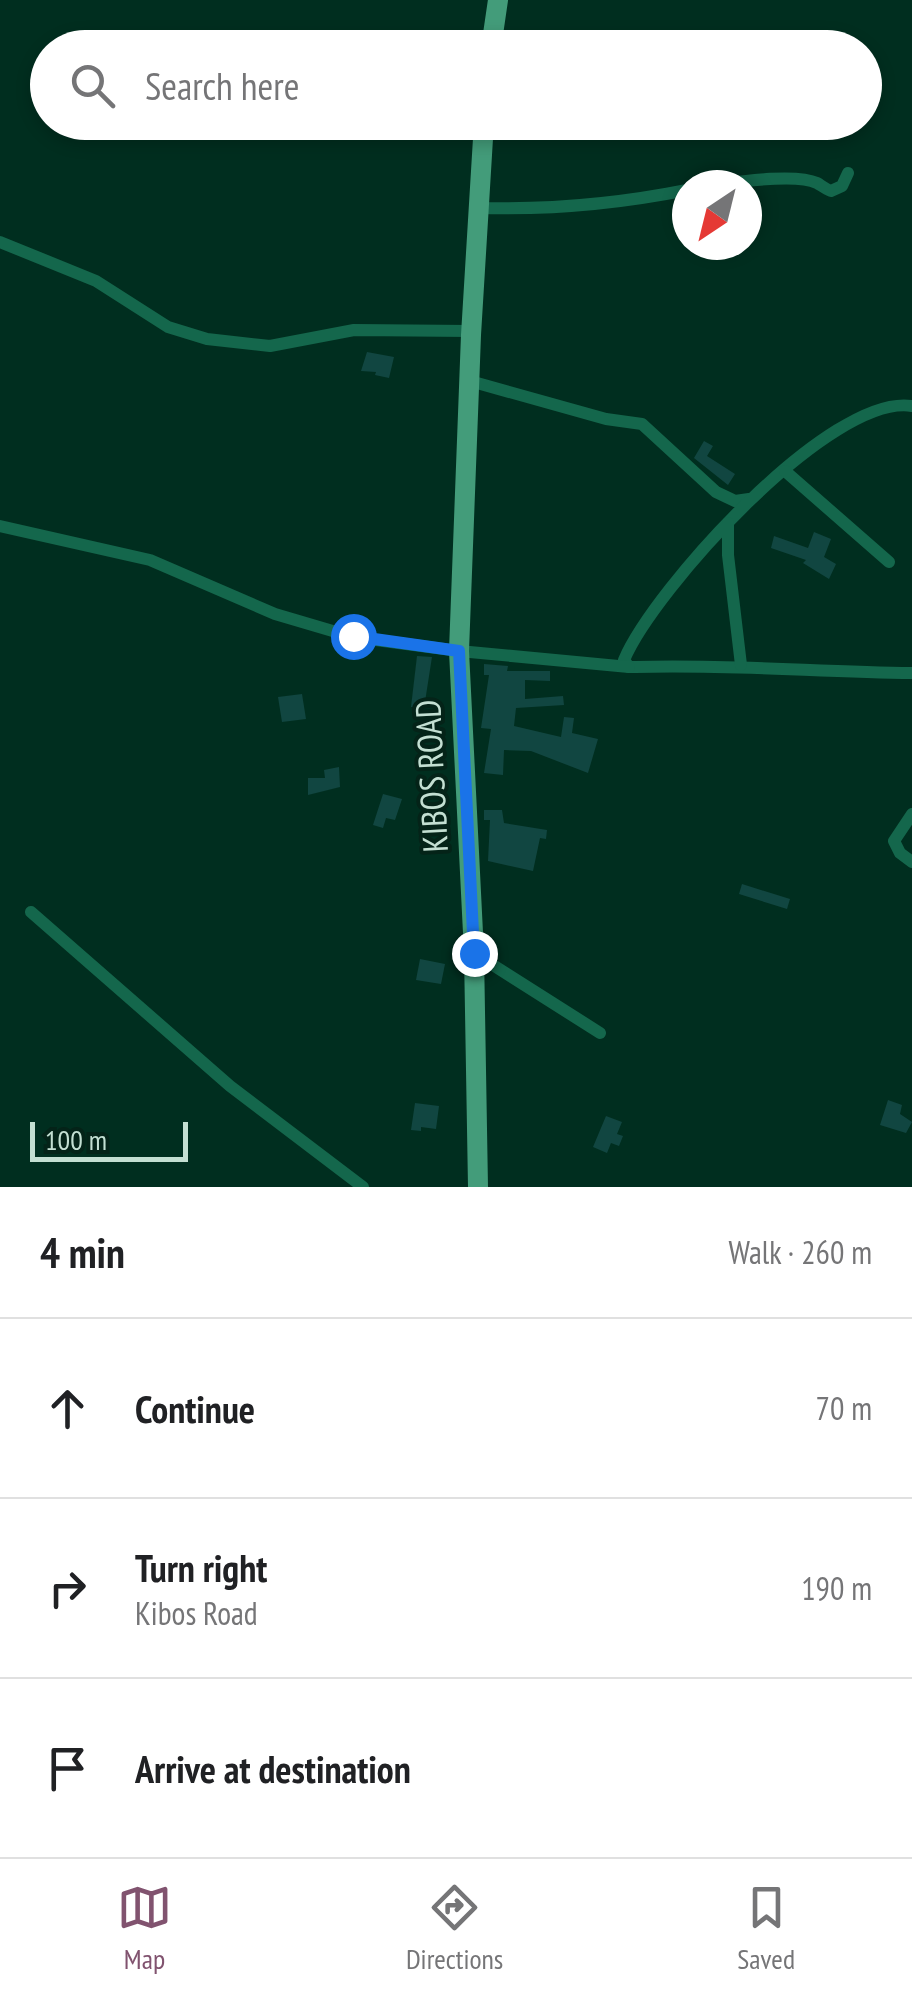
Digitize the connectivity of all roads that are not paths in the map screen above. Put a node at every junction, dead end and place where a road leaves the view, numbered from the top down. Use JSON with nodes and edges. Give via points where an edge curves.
{"nodes":[{"id":1,"x":498,"y":0,"type":"edge"},
{"id":2,"x":494,"y":30,"type":"edge"},
{"id":3,"x":483,"y":140,"type":"edge"},
{"id":4,"x":848,"y":173,"type":"dead end"},
{"id":5,"x":762,"y":179,"type":"edge"},
{"id":6,"x":672,"y":193,"type":"edge"},
{"id":7,"x":478,"y":208,"type":"junction"},
{"id":8,"x":0,"y":242,"type":"edge"},
{"id":9,"x":471,"y":331,"type":"junction"},
{"id":10,"x":470,"y":382,"type":"junction"},
{"id":11,"x":912,"y":406,"type":"edge"},
{"id":12,"x":785,"y":471,"type":"junction"},
{"id":13,"x":749,"y":499,"type":"junction"},
{"id":14,"x":728,"y":523,"type":"junction"},
{"id":15,"x":0,"y":526,"type":"edge"},
{"id":16,"x":890,"y":562,"type":"dead end"},
{"id":17,"x":459,"y":651,"type":"junction"},
{"id":18,"x":741,"y":665,"type":"junction"},
{"id":19,"x":629,"y":667,"type":"junction"},
{"id":20,"x":912,"y":673,"type":"edge"},
{"id":21,"x":912,"y":814,"type":"edge"},
{"id":22,"x":912,"y":862,"type":"edge"},
{"id":23,"x":31,"y":912,"type":"dead end"},
{"id":24,"x":474,"y":953,"type":"junction"},
{"id":25,"x":600,"y":1034,"type":"dead end"},
{"id":26,"x":363,"y":1187,"type":"edge"},
{"id":27,"x":478,"y":1187,"type":"edge"}],
"edges":[{"from":1,"to":2,"type":"main road"},
{"from":3,"to":7,"type":"main road","name":"KIBOS ROAD"},
{"from":4,"to":5,"type":"street","via":[[831,191],[816,182]]},
{"from":6,"to":7,"type":"street","via":[[616,204]]},
{"from":7,"to":9,"type":"main road","name":"KIBOS ROAD"},
{"from":8,"to":9,"type":"street","via":[[96,281],[189,336],[270,346],[369,328]]},
{"from":9,"to":10,"type":"main road","name":"KIBOS ROAD"},
{"from":10,"to":13,"type":"street","via":[[642,424],[716,492]]},
{"from":10,"to":17,"type":"main road","name":"KIBOS ROAD"},
{"from":11,"to":12,"type":"street","via":[[890,404],[868,414],[812,445]]},
{"from":12,"to":13,"type":"street"},
{"from":12,"to":16,"type":"street"},
{"from":13,"to":14,"type":"street"},
{"from":14,"to":18,"type":"street"},
{"from":14,"to":19,"type":"street","via":[[640,634],[625,657]]},
{"from":15,"to":17,"type":"street","via":[[150,560],[313,626]]},
{"from":17,"to":19,"type":"street"},
{"from":17,"to":24,"type":"main road","name":"KIBOS ROAD"},
{"from":18,"to":19,"type":"street"},
{"from":18,"to":20,"type":"street"},
{"from":21,"to":22,"type":"street","via":[[894,841]]},
{"from":23,"to":26,"type":"street","via":[[230,1086]]},
{"from":24,"to":25,"type":"street"},
{"from":24,"to":27,"type":"main road","name":"KIBOS ROAD"}]}
